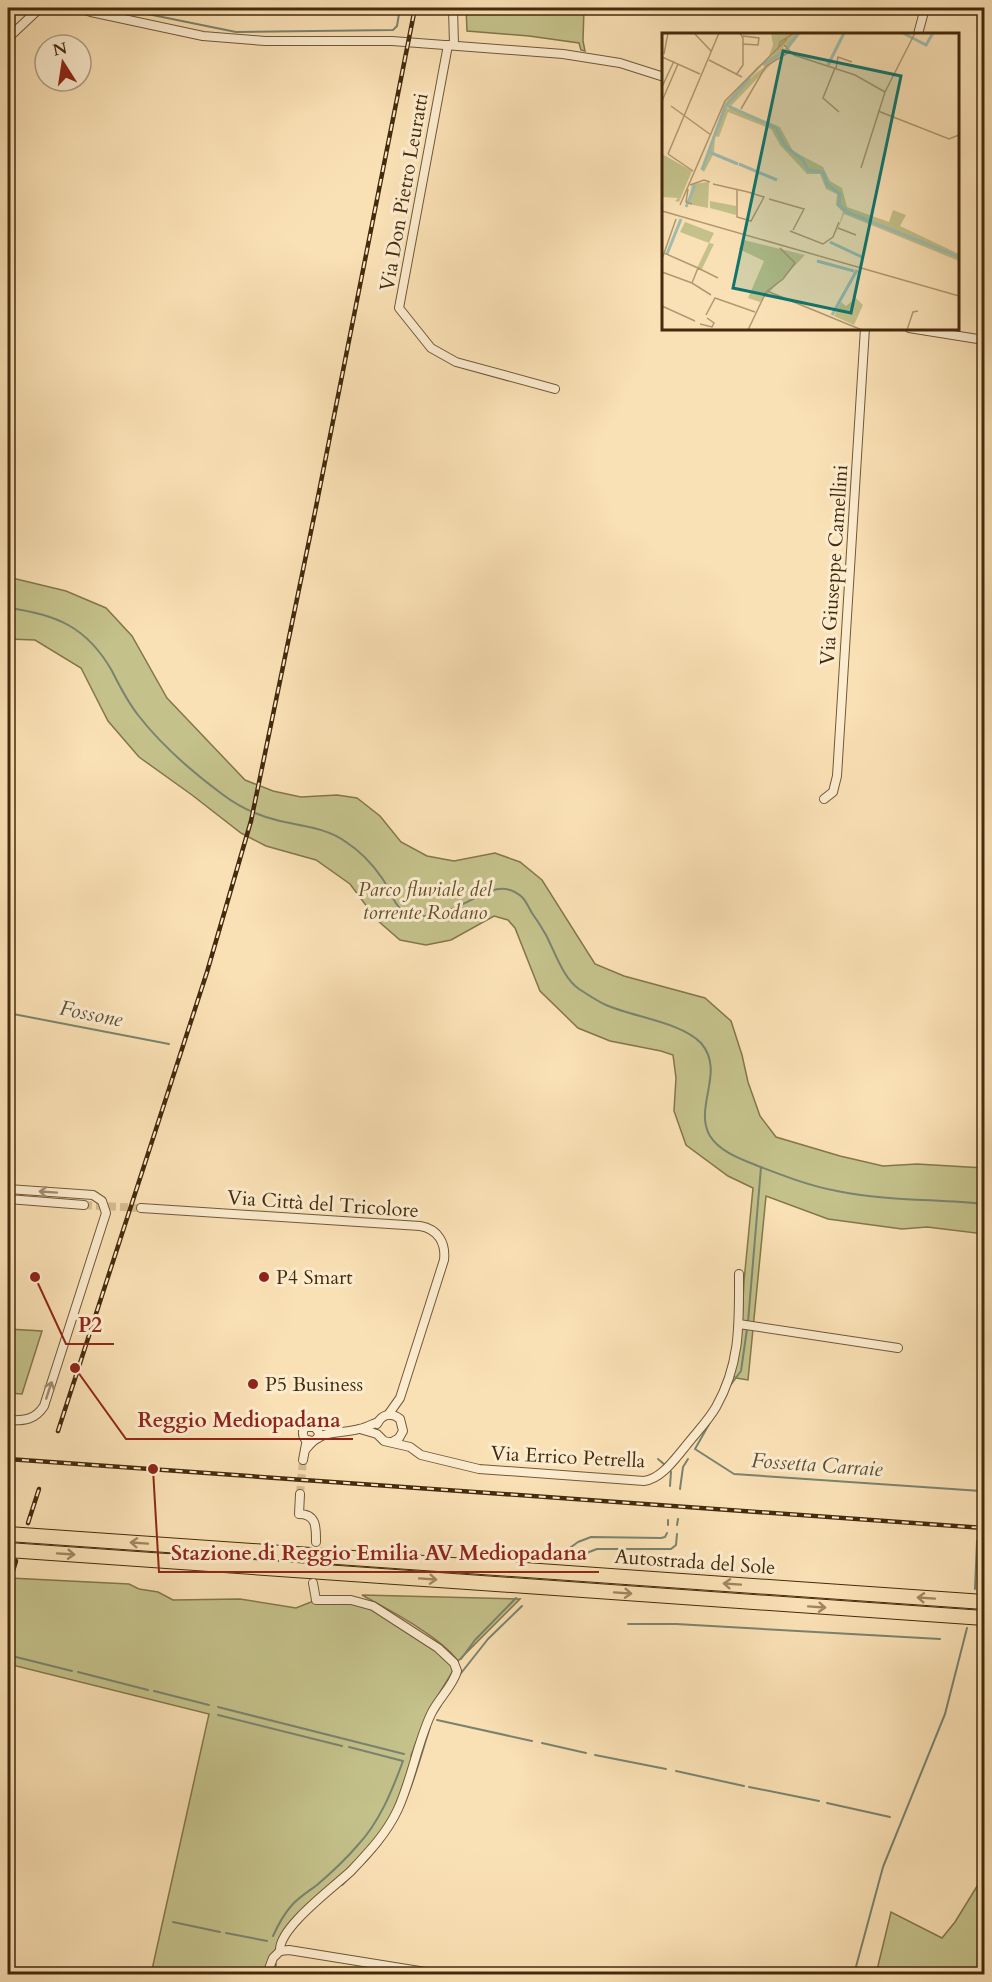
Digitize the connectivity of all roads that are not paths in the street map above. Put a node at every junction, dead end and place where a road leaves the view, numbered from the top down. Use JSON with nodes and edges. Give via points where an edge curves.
{"nodes":[{"id":1,"x":40,"y":8,"type":"edge"},
{"id":2,"x":78,"y":8,"type":"edge"},
{"id":3,"x":453,"y":8,"type":"edge"},
{"id":4,"x":925,"y":8,"type":"edge"},
{"id":5,"x":918,"y":33,"type":"edge"},
{"id":6,"x":8,"y":38,"type":"edge"},
{"id":7,"x":451,"y":45,"type":"junction"},
{"id":8,"x":662,"y":77,"type":"edge"},
{"id":9,"x":865,"y":330,"type":"edge"},
{"id":10,"x":922,"y":330,"type":"edge"},
{"id":11,"x":984,"y":340,"type":"edge"},
{"id":12,"x":555,"y":389,"type":"dead end"},
{"id":13,"x":824,"y":799,"type":"dead end"},
{"id":14,"x":8,"y":1189,"type":"edge"},
{"id":15,"x":8,"y":1199,"type":"edge"},
{"id":16,"x":84,"y":1205,"type":"tunnel mouth"},
{"id":17,"x":141,"y":1208,"type":"tunnel mouth"},
{"id":18,"x":739,"y":1274,"type":"dead end"},
{"id":19,"x":739,"y":1324,"type":"junction"},
{"id":20,"x":898,"y":1348,"type":"dead end"},
{"id":21,"x":400,"y":1398,"type":"junction"},
{"id":22,"x":388,"y":1415,"type":"junction"},
{"id":23,"x":400,"y":1419,"type":"junction"},
{"id":24,"x":8,"y":1420,"type":"edge"},
{"id":25,"x":378,"y":1422,"type":"junction"},
{"id":26,"x":360,"y":1429,"type":"junction"},
{"id":27,"x":403,"y":1431,"type":"junction"},
{"id":28,"x":377,"y":1434,"type":"junction"},
{"id":29,"x":392,"y":1442,"type":"junction"},
{"id":30,"x":410,"y":1447,"type":"junction"},
{"id":31,"x":303,"y":1460,"type":"tunnel mouth"},
{"id":32,"x":300,"y":1494,"type":"tunnel mouth"},
{"id":33,"x":8,"y":1534,"type":"edge"},
{"id":34,"x":316,"y":1542,"type":"dead end"},
{"id":35,"x":8,"y":1550,"type":"edge"},
{"id":36,"x":313,"y":1583,"type":"dead end"},
{"id":37,"x":984,"y":1602,"type":"edge"},
{"id":38,"x":984,"y":1618,"type":"edge"},
{"id":39,"x":280,"y":1951,"type":"junction"},
{"id":40,"x":267,"y":1974,"type":"edge"},
{"id":41,"x":438,"y":1974,"type":"edge"}],
"edges":[{"from":1,"to":6,"type":"street"},
{"from":2,"to":7,"type":"street","via":[[203,36]]},
{"from":3,"to":7,"type":"street","name":"Via Don Pietro Leuratti"},
{"from":4,"to":5,"type":"street"},
{"from":7,"to":8,"type":"street","via":[[563,54],[620,63]]},
{"from":7,"to":12,"type":"street","name":"Via Don Pietro Leuratti","via":[[399,308],[431,348],[456,362]]},
{"from":9,"to":13,"type":"street","name":"Via Giuseppe Camellini","via":[[837,776],[833,792]]},
{"from":10,"to":11,"type":"street"},
{"from":24,"to":14,"type":"street","one_way":true,"via":[[28,1420],[44,1406],[106,1213],[102,1200],[93,1195]]},
{"from":15,"to":16,"type":"street"},
{"from":17,"to":21,"type":"street","name":"Via Città del Tricolore","via":[[420,1226],[436,1232],[442,1240],[444,1260]]},
{"from":18,"to":19,"type":"street","name":"Via Errico Petrella"},
{"from":19,"to":20,"type":"street"},
{"from":19,"to":30,"type":"street","name":"Via Errico Petrella","via":[[735,1362],[716,1408],[673,1461],[650,1480],[485,1470],[421,1455]]},
{"from":21,"to":22,"type":"street"},
{"from":21,"to":23,"type":"street"},
{"from":22,"to":23,"type":"street"},
{"from":22,"to":25,"type":"street"},
{"from":23,"to":27,"type":"street"},
{"from":25,"to":26,"type":"street"},
{"from":25,"to":28,"type":"street"},
{"from":26,"to":28,"type":"street"},
{"from":26,"to":31,"type":"street","via":[[313,1437]]},
{"from":27,"to":29,"type":"street"},
{"from":27,"to":30,"type":"street"},
{"from":28,"to":29,"type":"street"},
{"from":29,"to":30,"type":"street"},
{"from":32,"to":34,"type":"street","via":[[299,1514],[314,1520]]},
{"from":37,"to":33,"type":"highway","name":"Autostrada del Sole","one_way":true},
{"from":35,"to":38,"type":"highway","name":"Autostrada del Sole","one_way":true},
{"from":36,"to":39,"type":"street","via":[[316,1600],[351,1600],[373,1606],[438,1648],[457,1671],[431,1713],[402,1798],[387,1829],[375,1846],[299,1918],[282,1940]]},
{"from":39,"to":40,"type":"street"},
{"from":39,"to":41,"type":"street"}]}
